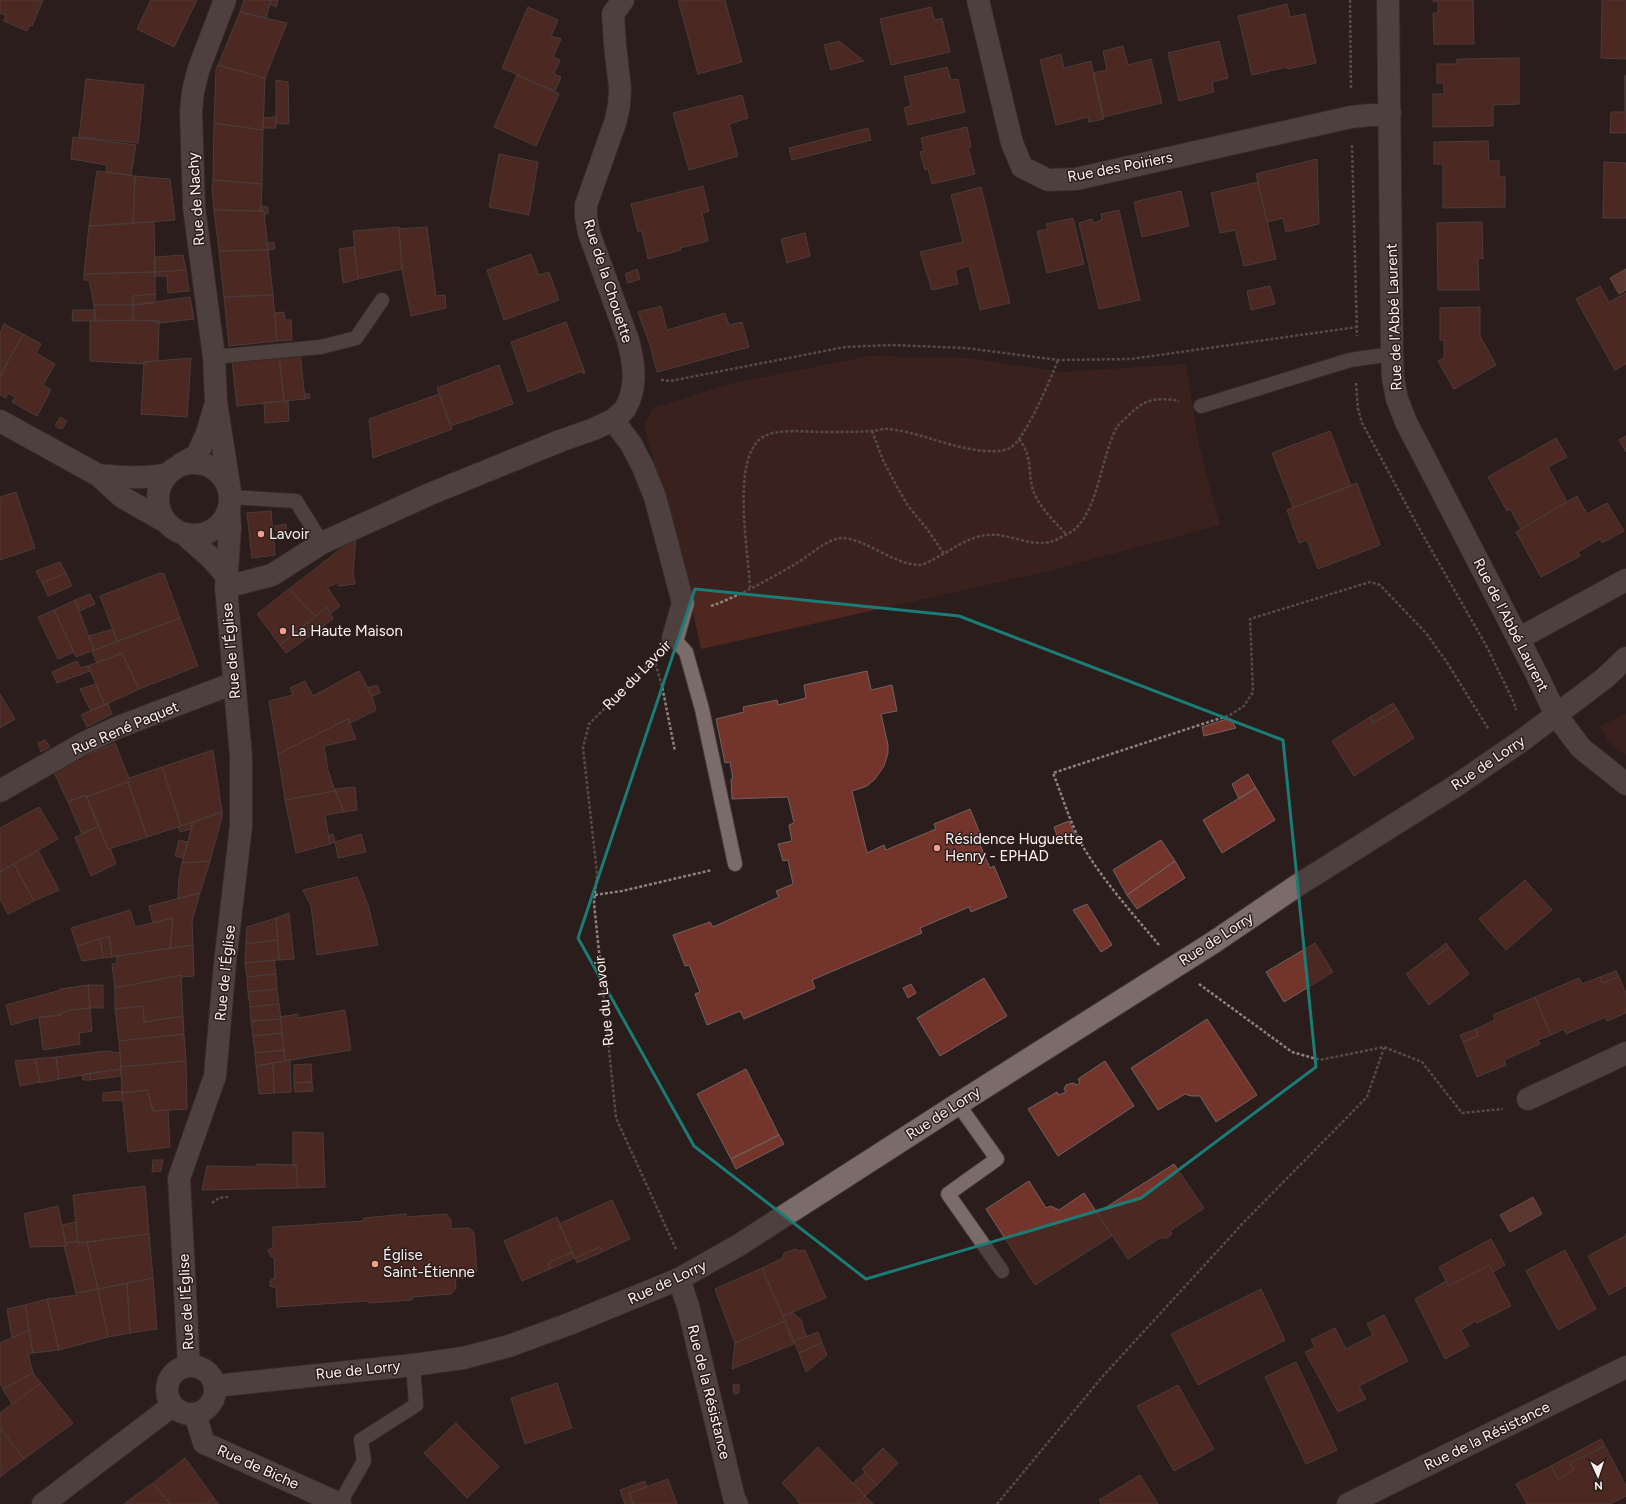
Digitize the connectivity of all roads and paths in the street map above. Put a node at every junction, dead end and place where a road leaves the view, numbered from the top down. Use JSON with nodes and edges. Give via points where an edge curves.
{"nodes":[{"id":1,"x":224,"y":0,"type":"edge"},
{"id":2,"x":623,"y":0,"type":"edge"},
{"id":3,"x":978,"y":0,"type":"edge"},
{"id":4,"x":1388,"y":0,"type":"edge"},
{"id":5,"x":1390,"y":113,"type":"junction"},
{"id":6,"x":382,"y":300,"type":"dead end"},
{"id":7,"x":1357,"y":327,"type":"dead end"},
{"id":8,"x":1392,"y":354,"type":"junction"},
{"id":9,"x":214,"y":357,"type":"junction"},
{"id":10,"x":1058,"y":360,"type":"junction"},
{"id":11,"x":635,"y":377,"type":"junction"},
{"id":12,"x":216,"y":402,"type":"junction"},
{"id":13,"x":1201,"y":406,"type":"joint"},
{"id":14,"x":614,"y":420,"type":"junction"},
{"id":15,"x":0,"y":421,"type":"edge"},
{"id":16,"x":872,"y":432,"type":"junction"},
{"id":17,"x":1019,"y":439,"type":"junction"},
{"id":18,"x":174,"y":469,"type":"junction"},
{"id":19,"x":98,"y":475,"type":"junction"},
{"id":20,"x":230,"y":499,"type":"junction"},
{"id":21,"x":166,"y":522,"type":"junction"},
{"id":22,"x":184,"y":534,"type":"junction"},
{"id":23,"x":1066,"y":534,"type":"junction"},
{"id":24,"x":322,"y":543,"type":"junction"},
{"id":25,"x":944,"y":554,"type":"junction"},
{"id":26,"x":1626,"y":580,"type":"edge"},
{"id":27,"x":226,"y":581,"type":"junction"},
{"id":28,"x":750,"y":588,"type":"junction"},
{"id":29,"x":684,"y":603,"type":"junction"},
{"id":30,"x":673,"y":638,"type":"junction"},
{"id":31,"x":1518,"y":639,"type":"junction"},
{"id":32,"x":1626,"y":658,"type":"edge"},
{"id":33,"x":654,"y":659,"type":"junction"},
{"id":34,"x":1626,"y":667,"type":"edge"},
{"id":35,"x":1605,"y":678,"type":"junction"},
{"id":36,"x":234,"y":683,"type":"junction"},
{"id":37,"x":1556,"y":715,"type":"junction"},
{"id":38,"x":675,"y":751,"type":"dead end"},
{"id":39,"x":1503,"y":753,"type":"junction"},
{"id":40,"x":1626,"y":784,"type":"edge"},
{"id":41,"x":0,"y":791,"type":"edge"},
{"id":42,"x":736,"y":864,"type":"joint"},
{"id":43,"x":595,"y":895,"type":"junction"},
{"id":44,"x":1176,"y":965,"type":"junction"},
{"id":45,"x":1384,"y":1047,"type":"junction"},
{"id":46,"x":1626,"y":1053,"type":"edge"},
{"id":47,"x":1528,"y":1100,"type":"joint"},
{"id":48,"x":958,"y":1104,"type":"junction"},
{"id":49,"x":228,"y":1197,"type":"dead end"},
{"id":50,"x":212,"y":1203,"type":"dead end"},
{"id":51,"x":1002,"y":1271,"type":"dead end"},
{"id":52,"x":685,"y":1276,"type":"junction"},
{"id":53,"x":413,"y":1364,"type":"junction"},
{"id":54,"x":189,"y":1366,"type":"junction"},
{"id":55,"x":1626,"y":1367,"type":"edge"},
{"id":56,"x":215,"y":1386,"type":"junction"},
{"id":57,"x":172,"y":1406,"type":"junction"},
{"id":58,"x":195,"y":1414,"type":"junction"},
{"id":59,"x":43,"y":1504,"type":"edge"},
{"id":60,"x":340,"y":1504,"type":"edge"},
{"id":61,"x":738,"y":1504,"type":"edge"},
{"id":62,"x":997,"y":1504,"type":"edge"},
{"id":63,"x":1348,"y":1504,"type":"edge"}],
"edges":[{"from":1,"to":9,"type":"street","name":"Rue de Nachy","via":[[199,68],[193,91],[192,113],[194,207]]},
{"from":2,"to":11,"type":"street","name":"Rue de la Chouette","via":[[613,14],[620,105],[586,205],[586,217],[589,233],[628,340]]},
{"from":3,"to":5,"type":"street","name":"Rue des Poiriers","via":[[1012,143],[1022,167],[1048,180],[1076,179],[1351,117]]},
{"from":4,"to":5,"type":"street","name":"Rue de l'Abbé Laurent"},
{"from":5,"to":8,"type":"street","name":"Rue de l'Abbé Laurent"},
{"from":6,"to":9,"type":"lane","via":[[356,338],[321,347]]},
{"from":7,"to":10,"type":"path","via":[[1131,359]]},
{"from":8,"to":13,"type":"lane","via":[[1350,360]]},
{"from":8,"to":31,"type":"street","name":"Rue de l'Abbé Laurent","via":[[1397,399],[1406,422]]},
{"from":9,"to":12,"type":"street","name":"Rue de Nachy"},
{"from":10,"to":11,"type":"path","via":[[966,348],[892,345],[845,347],[670,381]]},
{"from":10,"to":17,"type":"path","via":[[1043,397]]},
{"from":11,"to":14,"type":"street","name":"Rue de la Chouette","via":[[624,409]]},
{"from":12,"to":18,"type":"street","name":"Rue de Nachy","via":[[197,455]]},
{"from":12,"to":20,"type":"street","name":"Rue de Nachy"},
{"from":13,"to":23,"type":"path","via":[[1177,400],[1152,400],[1139,405],[1117,427],[1091,505],[1078,526]]},
{"from":14,"to":24,"type":"street","via":[[430,494]]},
{"from":14,"to":29,"type":"street","via":[[643,466],[655,498]]},
{"from":15,"to":19,"type":"street"},
{"from":16,"to":17,"type":"path","via":[[886,429],[923,436],[958,447],[989,450],[1010,448]]},
{"from":16,"to":25,"type":"path","via":[[883,460],[908,506]]},
{"from":16,"to":28,"type":"path","via":[[780,432],[762,437],[754,447],[747,461],[743,516]]},
{"from":17,"to":23,"type":"path","via":[[1026,448],[1034,494],[1041,506]]},
{"from":18,"to":19,"type":"street","via":[[155,477]]},
{"from":18,"to":20,"type":"street","via":[[194,462],[206,464],[225,479]]},
{"from":18,"to":21,"type":"street","via":[[161,482],[158,492],[160,513]]},
{"from":19,"to":21,"type":"street","via":[[122,497]]},
{"from":20,"to":22,"type":"street","via":[[225,518],[217,527],[207,533]]},
{"from":20,"to":24,"type":"lane","via":[[296,501]]},
{"from":20,"to":27,"type":"street","name":"Rue de l'Église"},
{"from":21,"to":22,"type":"street"},
{"from":22,"to":27,"type":"street","via":[[211,558]]},
{"from":23,"to":25,"type":"path","via":[[1056,540],[1041,543],[987,535],[963,542]]},
{"from":24,"to":27,"type":"street","via":[[272,575]]},
{"from":25,"to":28,"type":"path","via":[[920,566],[883,554],[862,543],[841,538],[827,543]]},
{"from":26,"to":31,"type":"street"},
{"from":27,"to":36,"type":"street","name":"Rue de l'Église"},
{"from":28,"to":29,"type":"path","via":[[731,599],[696,610]]},
{"from":29,"to":30,"type":"street","name":"Rue du Lavoir"},
{"from":30,"to":33,"type":"path","name":"Rue du Lavoir"},
{"from":30,"to":42,"type":"lane","via":[[686,652],[702,709]]},
{"from":31,"to":37,"type":"street","name":"Rue de l'Abbé Laurent"},
{"from":32,"to":35,"type":"street","name":"Rue de Lorry"},
{"from":33,"to":38,"type":"path"},
{"from":33,"to":43,"type":"path","name":"Rue du Lavoir","via":[[589,724],[583,748],[597,873]]},
{"from":34,"to":35,"type":"street","name":"Rue de Lorry"},
{"from":35,"to":37,"type":"street","name":"Rue de Lorry"},
{"from":36,"to":41,"type":"street","name":"Rue René Paquet","via":[[116,728],[84,743]]},
{"from":36,"to":54,"type":"street","name":"Rue de l'Église","via":[[241,757],[241,826],[214,1076],[179,1178]]},
{"from":37,"to":39,"type":"street","name":"Rue de Lorry"},
{"from":37,"to":40,"type":"street","via":[[1581,748]]},
{"from":39,"to":44,"type":"street","name":"Rue de Lorry","via":[[1458,785]]},
{"from":39,"to":44,"type":"path","via":[[1426,633],[1380,585],[1370,582],[1250,619],[1253,692],[1244,706],[1230,715],[1053,773],[1085,849],[1111,887]]},
{"from":42,"to":43,"type":"path"},
{"from":43,"to":52,"type":"path","name":"Rue du Lavoir","via":[[616,1118],[677,1250]]},
{"from":44,"to":45,"type":"path","via":[[1195,982],[1292,1052],[1320,1060]]},
{"from":44,"to":48,"type":"street","name":"Rue de Lorry"},
{"from":45,"to":47,"type":"path","via":[[1422,1062],[1462,1113],[1503,1109]]},
{"from":45,"to":62,"type":"path","via":[[1367,1097],[1244,1222],[1102,1376]]},
{"from":46,"to":47,"type":"street"},
{"from":48,"to":51,"type":"lane","via":[[997,1159],[948,1194]]},
{"from":48,"to":52,"type":"street","name":"Rue de Lorry","via":[[739,1245]]},
{"from":49,"to":50,"type":"path","via":[[219,1198]]},
{"from":52,"to":53,"type":"street","name":"Rue de Lorry","via":[[509,1346],[463,1358]]},
{"from":52,"to":61,"type":"street","name":"Rue de la Résistance","via":[[688,1306],[734,1498]]},
{"from":53,"to":56,"type":"street","name":"Rue de Lorry"},
{"from":53,"to":60,"type":"lane","via":[[416,1405],[361,1440],[364,1461]]},
{"from":54,"to":56,"type":"street","via":[[203,1369]]},
{"from":54,"to":57,"type":"street","via":[[175,1372],[167,1384],[166,1392]]},
{"from":55,"to":63,"type":"street","name":"Rue de la Résistance"},
{"from":56,"to":58,"type":"street","via":[[215,1394],[208,1407]]},
{"from":57,"to":58,"type":"street","via":[[183,1413]]},
{"from":57,"to":59,"type":"street"},
{"from":58,"to":60,"type":"street","name":"Rue de Biche","via":[[204,1443]]}]}
